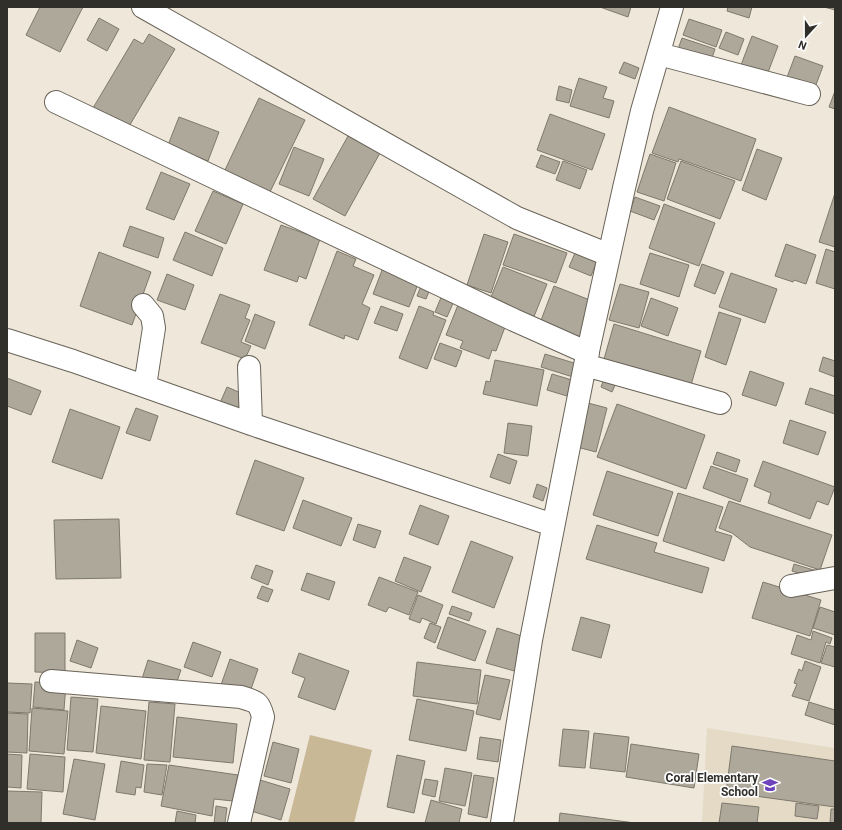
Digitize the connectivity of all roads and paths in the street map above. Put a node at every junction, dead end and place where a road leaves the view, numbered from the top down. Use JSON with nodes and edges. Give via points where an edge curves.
{"nodes":[{"id":1,"x":143,"y":7,"type":"edge"},
{"id":2,"x":672,"y":7,"type":"edge"},
{"id":3,"x":659,"y":54,"type":"junction"},
{"id":4,"x":809,"y":94,"type":"dead end"},
{"id":5,"x":56,"y":102,"type":"dead end"},
{"id":6,"x":609,"y":255,"type":"junction"},
{"id":7,"x":143,"y":306,"type":"dead end"},
{"id":8,"x":7,"y":340,"type":"edge"},
{"id":9,"x":586,"y":359,"type":"junction"},
{"id":10,"x":249,"y":367,"type":"dead end"},
{"id":11,"x":144,"y":386,"type":"junction"},
{"id":12,"x":720,"y":403,"type":"dead end"},
{"id":13,"x":251,"y":424,"type":"junction"},
{"id":14,"x":553,"y":525,"type":"junction"},
{"id":15,"x":835,"y":578,"type":"edge"},
{"id":16,"x":791,"y":586,"type":"dead end"},
{"id":17,"x":51,"y":681,"type":"dead end"},
{"id":18,"x":239,"y":823,"type":"edge"},
{"id":19,"x":502,"y":823,"type":"edge"}],
"edges":[{"from":1,"to":6,"type":"street","via":[[517,218]]},
{"from":2,"to":3,"type":"street"},
{"from":3,"to":4,"type":"street"},
{"from":3,"to":6,"type":"street","via":[[640,118]]},
{"from":5,"to":9,"type":"street","via":[[514,320]]},
{"from":6,"to":9,"type":"street"},
{"from":7,"to":11,"type":"street","via":[[152,316],[154,328]]},
{"from":8,"to":11,"type":"street"},
{"from":9,"to":12,"type":"street"},
{"from":9,"to":14,"type":"street"},
{"from":10,"to":13,"type":"street"},
{"from":11,"to":13,"type":"street"},
{"from":13,"to":14,"type":"street"},
{"from":14,"to":19,"type":"street","via":[[531,640]]},
{"from":15,"to":16,"type":"street"},
{"from":17,"to":18,"type":"street","via":[[241,697],[255,702],[260,706],[263,717]]}]}
